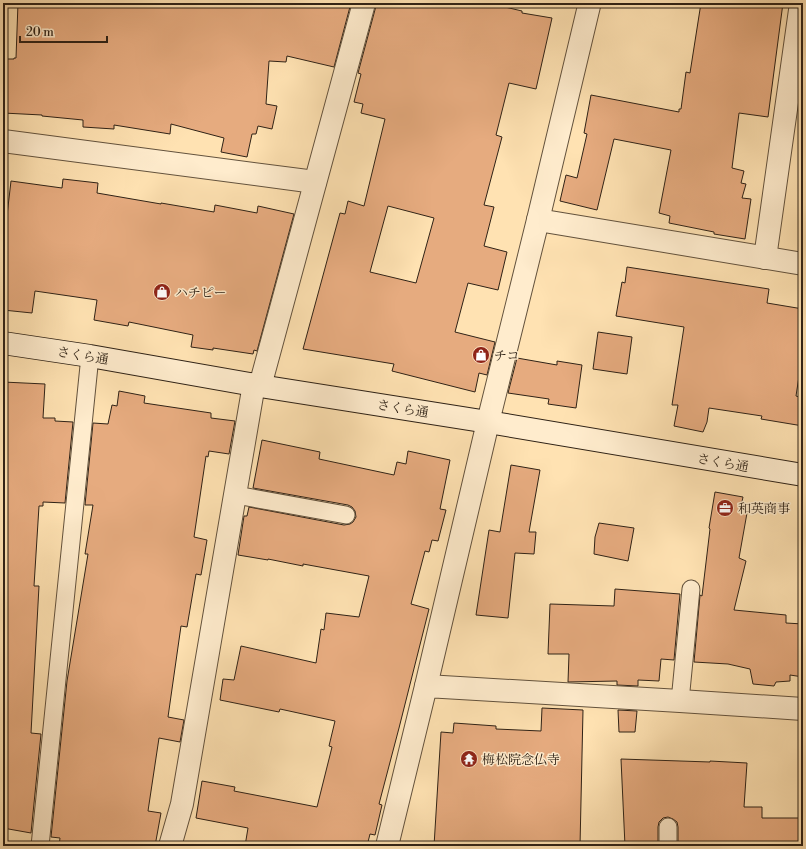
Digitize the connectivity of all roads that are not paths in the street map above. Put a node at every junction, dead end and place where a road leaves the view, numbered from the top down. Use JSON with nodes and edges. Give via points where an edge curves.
{"nodes":[{"id":1,"x":364,"y":3,"type":"edge"},
{"id":2,"x":801,"y":3,"type":"edge"},
{"id":3,"x":585,"y":4,"type":"edge"},
{"id":4,"x":3,"y":141,"type":"edge"},
{"id":5,"x":315,"y":182,"type":"junction"},
{"id":6,"x":538,"y":220,"type":"junction"},
{"id":7,"x":765,"y":258,"type":"junction"},
{"id":8,"x":803,"y":264,"type":"edge"},
{"id":9,"x":3,"y":343,"type":"edge"},
{"id":10,"x":90,"y":356,"type":"junction"},
{"id":11,"x":257,"y":385,"type":"junction"},
{"id":12,"x":488,"y":422,"type":"junction"},
{"id":13,"x":803,"y":475,"type":"edge"},
{"id":14,"x":236,"y":496,"type":"junction"},
{"id":15,"x":346,"y":515,"type":"dead end"},
{"id":16,"x":691,"y":589,"type":"dead end"},
{"id":17,"x":426,"y":686,"type":"junction"},
{"id":18,"x":680,"y":701,"type":"junction"},
{"id":19,"x":803,"y":709,"type":"edge"},
{"id":20,"x":668,"y":827,"type":"dead end"},
{"id":21,"x":40,"y":846,"type":"edge"},
{"id":22,"x":170,"y":846,"type":"edge"},
{"id":23,"x":387,"y":846,"type":"edge"},
{"id":24,"x":668,"y":846,"type":"edge"}],
"edges":[{"from":1,"to":5,"type":"street"},
{"from":2,"to":7,"type":"street"},
{"from":3,"to":6,"type":"street"},
{"from":4,"to":5,"type":"street"},
{"from":5,"to":11,"type":"street"},
{"from":6,"to":7,"type":"street"},
{"from":6,"to":12,"type":"street"},
{"from":7,"to":8,"type":"street"},
{"from":9,"to":10,"type":"street","name":"さくら通"},
{"from":10,"to":11,"type":"street","name":"さくら通"},
{"from":10,"to":21,"type":"lane"},
{"from":11,"to":12,"type":"street","name":"さくら通"},
{"from":11,"to":14,"type":"street"},
{"from":12,"to":13,"type":"street","name":"さくら通"},
{"from":12,"to":17,"type":"street"},
{"from":14,"to":15,"type":"lane"},
{"from":14,"to":22,"type":"street","via":[[182,804]]},
{"from":16,"to":18,"type":"lane"},
{"from":17,"to":18,"type":"street"},
{"from":17,"to":23,"type":"street"},
{"from":18,"to":19,"type":"street"},
{"from":20,"to":24,"type":"lane"}]}
